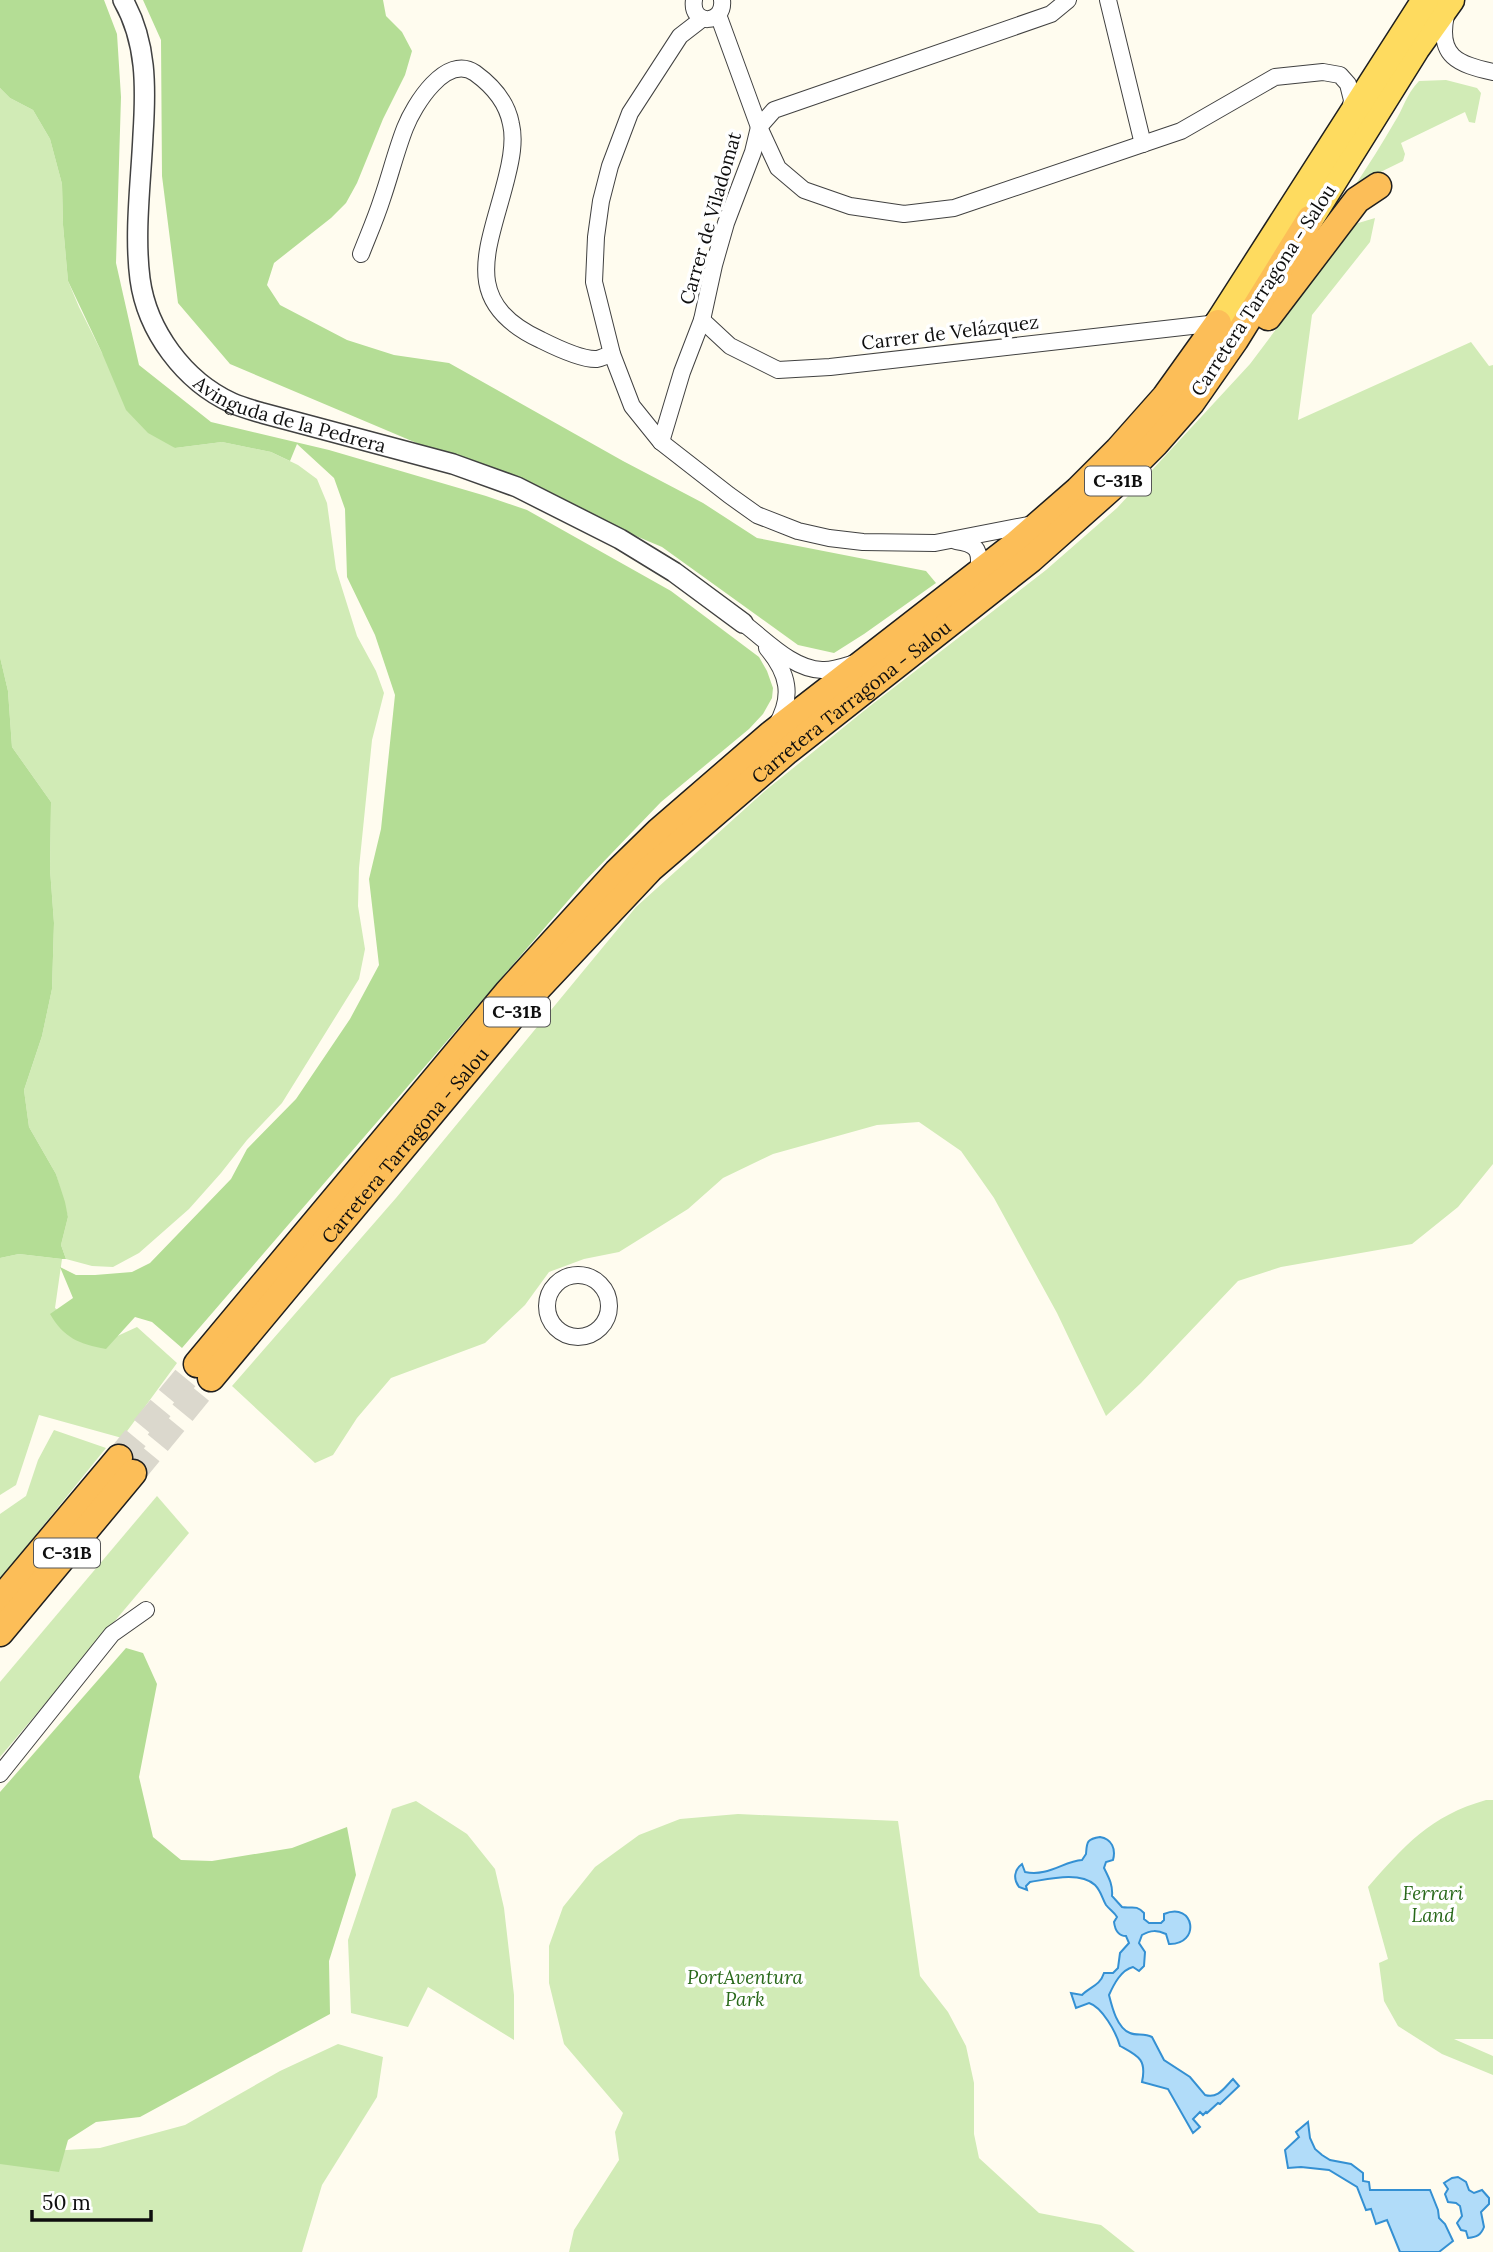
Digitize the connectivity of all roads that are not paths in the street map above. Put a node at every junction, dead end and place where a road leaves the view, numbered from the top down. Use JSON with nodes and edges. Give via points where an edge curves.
{"nodes":[{"id":1,"x":123,"y":0,"type":"edge"},
{"id":2,"x":722,"y":0,"type":"edge"},
{"id":3,"x":1068,"y":0,"type":"edge"},
{"id":4,"x":1108,"y":0,"type":"edge"},
{"id":5,"x":1442,"y":1,"type":"edge"},
{"id":6,"x":701,"y":11,"type":"edge"},
{"id":7,"x":1493,"y":72,"type":"edge"},
{"id":8,"x":1348,"y":119,"type":"junction"},
{"id":9,"x":759,"y":127,"type":"junction"},
{"id":10,"x":1143,"y":144,"type":"junction"},
{"id":11,"x":1378,"y":186,"type":"dead end"},
{"id":12,"x":1310,"y":219,"type":"joint"},
{"id":13,"x":361,"y":254,"type":"dead end"},
{"id":14,"x":702,"y":320,"type":"junction"},
{"id":15,"x":1218,"y":323,"type":"junction"},
{"id":16,"x":612,"y":354,"type":"junction"},
{"id":17,"x":661,"y":442,"type":"junction"},
{"id":18,"x":1156,"y":443,"type":"junction"},
{"id":19,"x":1042,"y":523,"type":"junction"},
{"id":20,"x":954,"y":540,"type":"junction"},
{"id":21,"x":978,"y":573,"type":"junction"},
{"id":22,"x":743,"y":623,"type":"junction"},
{"id":23,"x":867,"y":659,"type":"junction"},
{"id":24,"x":770,"y":735,"type":"junction"},
{"id":25,"x":0,"y":1600,"type":"edge"},
{"id":26,"x":146,"y":1610,"type":"dead end"},
{"id":27,"x":0,"y":1633,"type":"edge"},
{"id":28,"x":0,"y":1774,"type":"edge"}],
"edges":[{"from":1,"to":22,"type":"street","name":"Avinguda de la Pedrera","via":[[138,33],[146,89],[138,243],[141,281],[165,345],[184,369],[232,403],[517,486],[674,572]]},
{"from":2,"to":6,"type":"street","via":[[722,10]]},
{"from":3,"to":9,"type":"street","name":"Carrer de Viladomat","via":[[1051,13],[774,110]]},
{"from":4,"to":10,"type":"street"},
{"from":5,"to":7,"type":"street","via":[[1443,32],[1454,59]]},
{"from":5,"to":8,"type":"main road","name":"Carretera Tarragona - Salou","number":"C-31B"},
{"from":5,"to":12,"type":"main road","name":"Carretera Tarragona - Salou","number":"C-31B"},
{"from":6,"to":9,"type":"street","via":[[720,20]]},
{"from":6,"to":16,"type":"street","via":[[681,27],[680,36],[629,113],[610,166],[593,266]]},
{"from":8,"to":10,"type":"street","via":[[1352,100],[1348,83],[1340,75],[1323,72],[1275,77],[1181,131]]},
{"from":8,"to":15,"type":"main road","name":"Carretera Tarragona - Salou","number":"C-31B"},
{"from":9,"to":10,"type":"street","via":[[778,168],[804,190],[850,206],[904,214],[954,208]]},
{"from":9,"to":14,"type":"street","name":"Carrer de Viladomat","via":[[726,223]]},
{"from":11,"to":18,"type":"highway","via":[[1357,200],[1197,408]]},
{"from":12,"to":18,"type":"highway","name":"Carretera Tarragona - Salou","number":"C-31B","via":[[1235,340]]},
{"from":13,"to":16,"type":"street","via":[[417,104],[442,75],[468,68],[503,100],[512,124],[512,155],[485,273],[488,292],[519,329],[542,341],[596,359]]},
{"from":14,"to":15,"type":"street","name":"Carrer de Velázquez","via":[[730,346],[778,370]]},
{"from":14,"to":17,"type":"street","name":"Carrer de Viladomat"},
{"from":15,"to":19,"type":"highway","name":"Carretera Tarragona - Salou","number":"C-31B","via":[[1165,397]]},
{"from":16,"to":17,"type":"street","via":[[632,406]]},
{"from":17,"to":20,"type":"street","via":[[757,515],[798,531],[863,542]]},
{"from":18,"to":24,"type":"highway","name":"Carretera Tarragona - Salou","number":"C-31B","via":[[1031,559],[787,751],[650,869],[520,1007],[204,1371],[515,983],[617,872]]},
{"from":19,"to":20,"type":"street"},
{"from":19,"to":21,"type":"highway","name":"Carretera Tarragona - Salou","number":"C-31B"},
{"from":20,"to":21,"type":"street","via":[[969,542],[977,550]]},
{"from":21,"to":23,"type":"highway","name":"Carretera Tarragona - Salou","number":"C-31B"},
{"from":22,"to":23,"type":"street","name":"Avinguda de la Pedrera","via":[[791,660],[806,666],[822,670]]},
{"from":22,"to":24,"type":"street","name":"Avinguda de la Pedrera","via":[[776,659],[787,683],[784,708]]},
{"from":23,"to":24,"type":"highway","name":"Carretera Tarragona - Salou","number":"C-31B"},
{"from":25,"to":27,"type":"highway","number":"C-31B","via":[[126,1465]]},
{"from":26,"to":28,"type":"street","via":[[112,1634]]}]}
